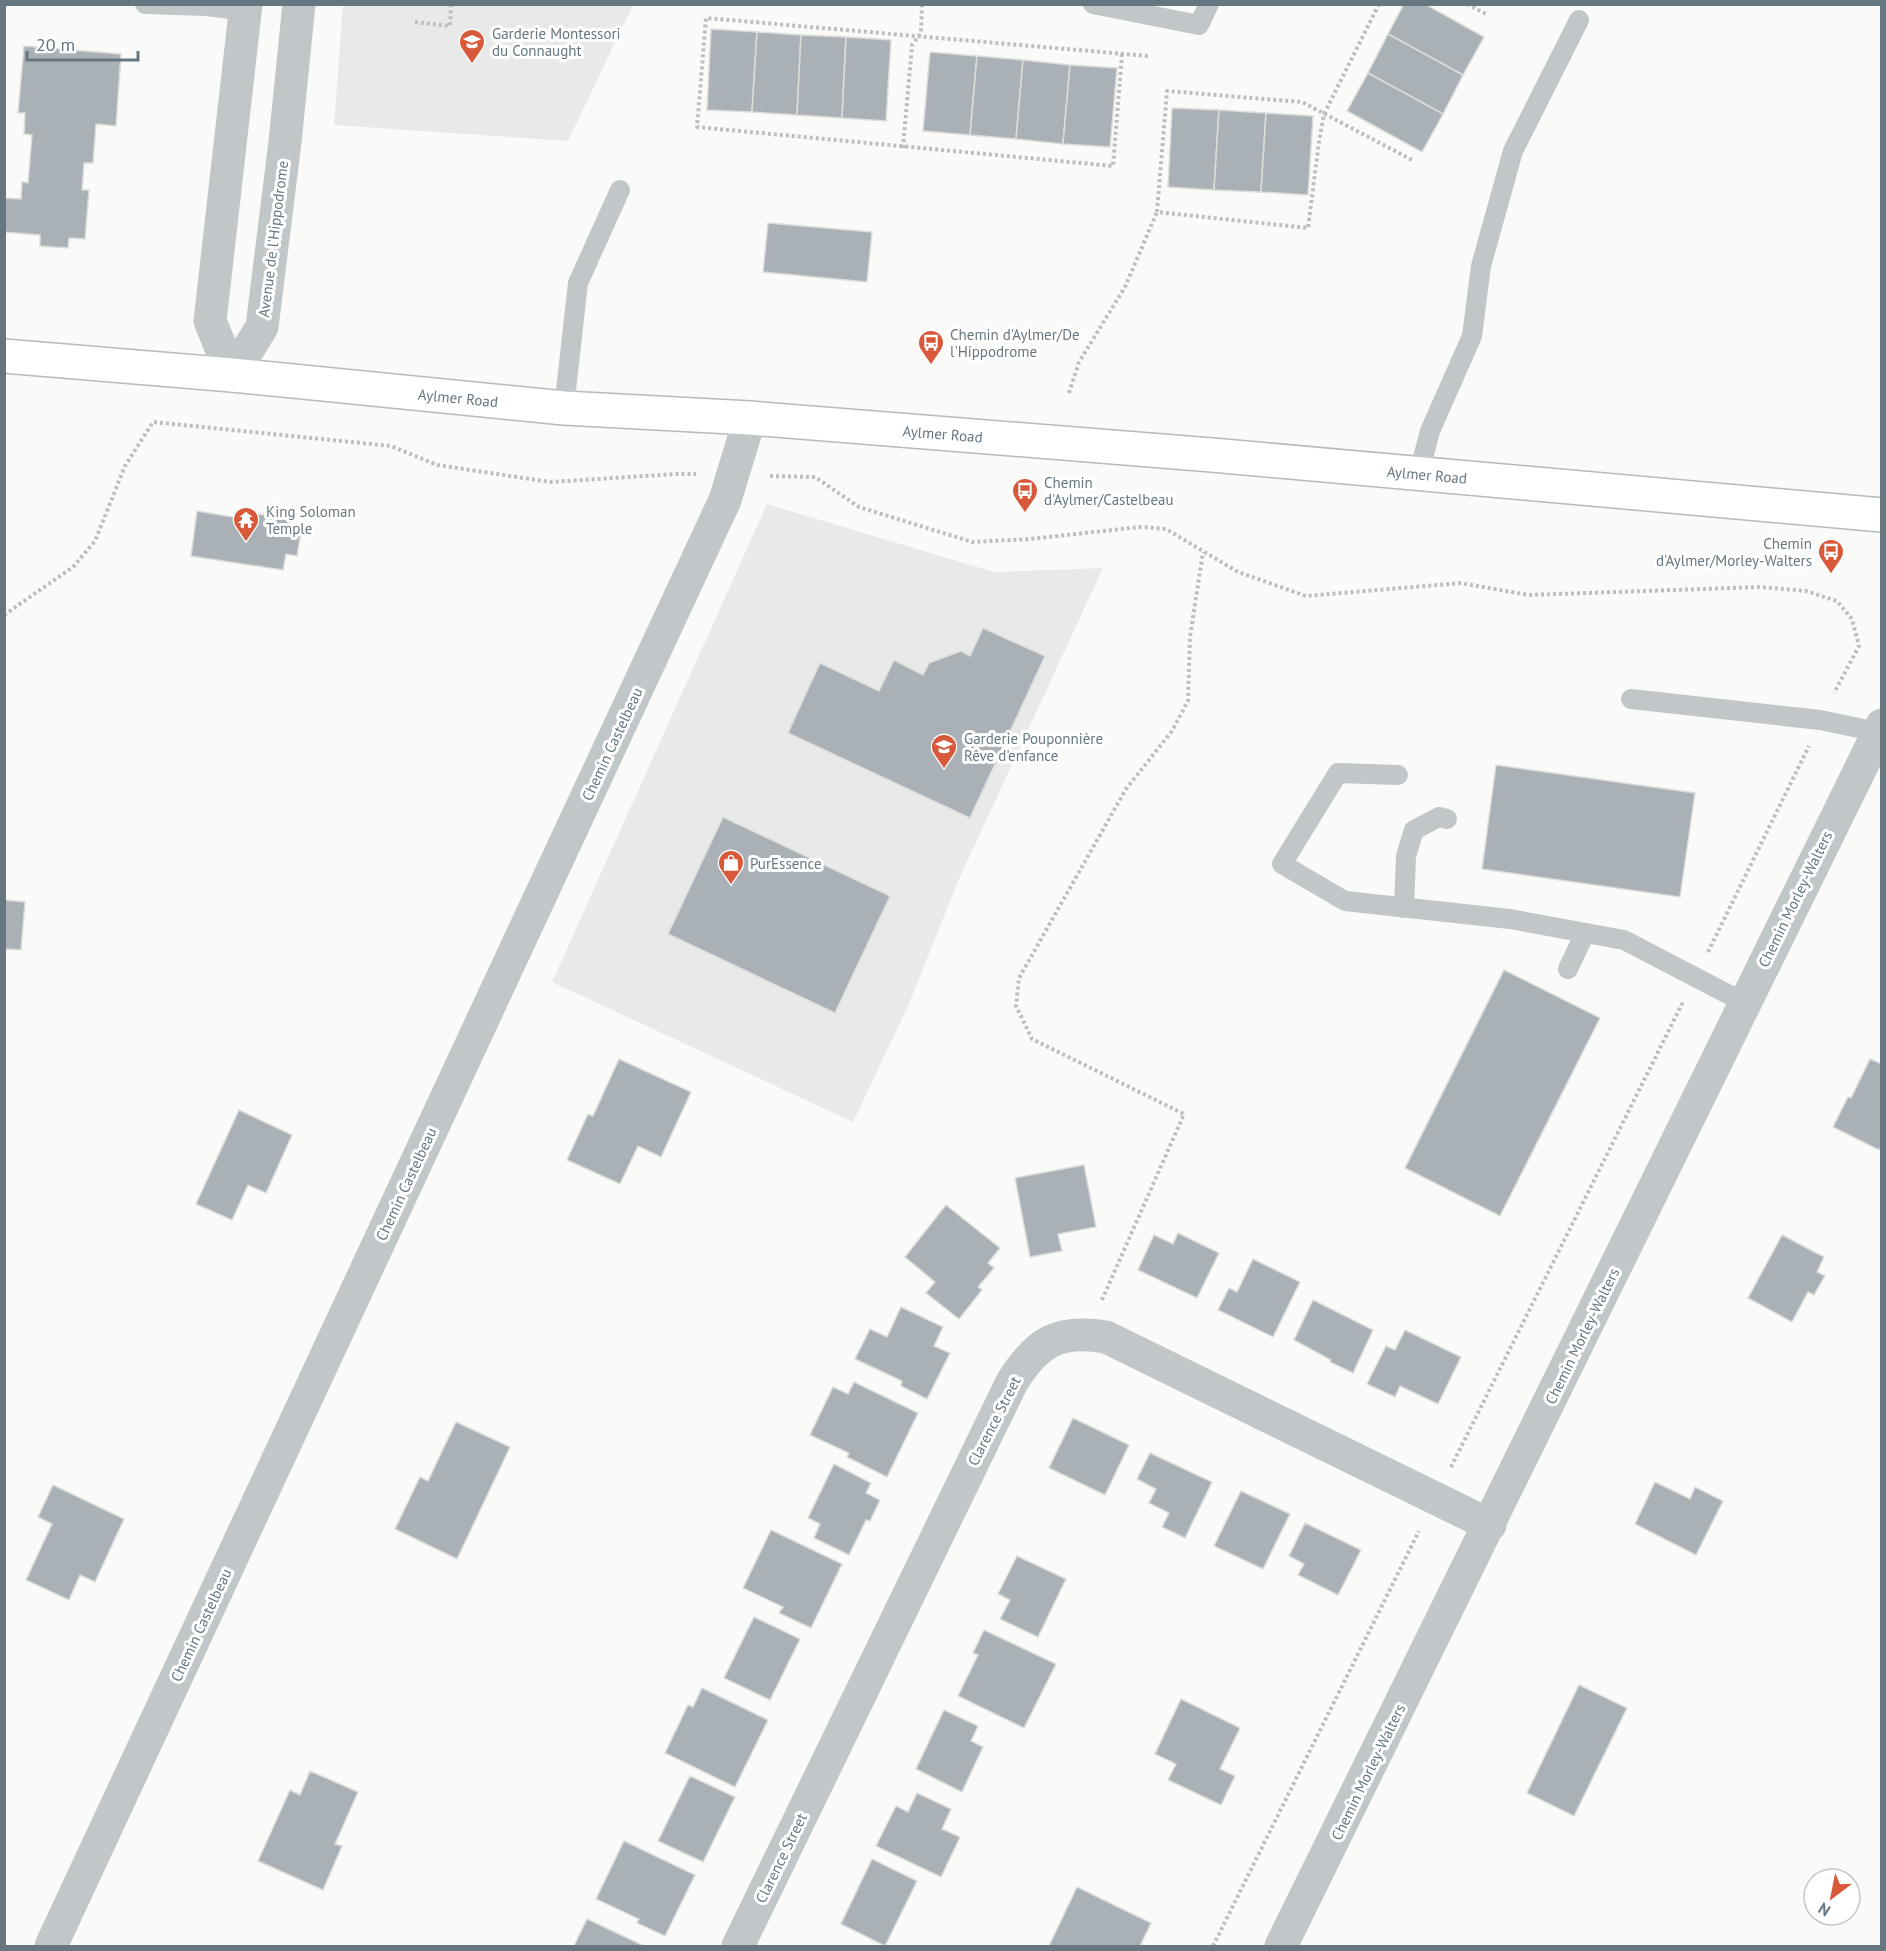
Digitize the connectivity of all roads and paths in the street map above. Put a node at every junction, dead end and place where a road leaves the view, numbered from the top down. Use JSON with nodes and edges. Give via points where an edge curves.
{"nodes":[{"id":1,"x":145,"y":4,"type":"edge"},
{"id":2,"x":299,"y":4,"type":"edge"},
{"id":3,"x":451,"y":4,"type":"edge"},
{"id":4,"x":922,"y":4,"type":"edge"},
{"id":5,"x":1093,"y":4,"type":"edge"},
{"id":6,"x":1209,"y":4,"type":"edge"},
{"id":7,"x":1379,"y":4,"type":"edge"},
{"id":8,"x":1467,"y":4,"type":"edge"},
{"id":9,"x":246,"y":8,"type":"edge"},
{"id":10,"x":1488,"y":15,"type":"dead end"},
{"id":11,"x":1579,"y":20,"type":"dead end"},
{"id":12,"x":415,"y":22,"type":"dead end"},
{"id":13,"x":917,"y":37,"type":"junction"},
{"id":14,"x":1122,"y":54,"type":"junction"},
{"id":15,"x":1148,"y":56,"type":"dead end"},
{"id":16,"x":1324,"y":114,"type":"junction"},
{"id":17,"x":903,"y":148,"type":"junction"},
{"id":18,"x":1414,"y":161,"type":"dead end"},
{"id":19,"x":620,"y":190,"type":"dead end"},
{"id":20,"x":1157,"y":212,"type":"junction"},
{"id":21,"x":4,"y":356,"type":"edge"},
{"id":22,"x":232,"y":375,"type":"junction"},
{"id":23,"x":1069,"y":393,"type":"dead end"},
{"id":24,"x":564,"y":408,"type":"junction"},
{"id":25,"x":750,"y":418,"type":"junction"},
{"id":26,"x":153,"y":422,"type":"dead end"},
{"id":27,"x":1419,"y":473,"type":"junction"},
{"id":28,"x":1881,"y":515,"type":"edge"},
{"id":29,"x":1203,"y":551,"type":"dead end"},
{"id":30,"x":4,"y":615,"type":"edge"},
{"id":31,"x":1630,"y":699,"type":"dead end"},
{"id":32,"x":1880,"y":728,"type":"edge"},
{"id":33,"x":1398,"y":775,"type":"dead end"},
{"id":34,"x":1447,"y":819,"type":"dead end"},
{"id":35,"x":1404,"y":908,"type":"junction"},
{"id":36,"x":1585,"y":933,"type":"junction"},
{"id":37,"x":1568,"y":969,"type":"dead end"},
{"id":38,"x":1745,"y":1003,"type":"junction"},
{"id":39,"x":1087,"y":1334,"type":"junction"},
{"id":40,"x":1490,"y":1525,"type":"junction"},
{"id":41,"x":51,"y":1947,"type":"edge"},
{"id":42,"x":738,"y":1947,"type":"edge"},
{"id":43,"x":1281,"y":1947,"type":"edge"}],
"edges":[{"from":1,"to":9,"type":"lane"},
{"from":2,"to":22,"type":"street","name":"Avenue de l'Hippodrome","via":[[262,327]]},
{"from":3,"to":12,"type":"path","via":[[450,26]]},
{"from":4,"to":13,"type":"path","via":[[921,33]]},
{"from":5,"to":6,"type":"lane","via":[[1199,25]]},
{"from":7,"to":16,"type":"path"},
{"from":8,"to":10,"type":"path"},
{"from":9,"to":22,"type":"street","via":[[210,321]]},
{"from":11,"to":27,"type":"lane","via":[[1513,151],[1481,266],[1472,336],[1430,431]]},
{"from":13,"to":14,"type":"path"},
{"from":13,"to":17,"type":"path","via":[[912,45]]},
{"from":13,"to":17,"type":"path","via":[[706,18],[697,127]]},
{"from":14,"to":15,"type":"path"},
{"from":14,"to":17,"type":"path","via":[[1113,166]]},
{"from":16,"to":18,"type":"path"},
{"from":16,"to":20,"type":"path","via":[[1308,228]]},
{"from":16,"to":20,"type":"path","via":[[1302,102],[1167,91]]},
{"from":19,"to":24,"type":"lane","via":[[578,283]]},
{"from":20,"to":23,"type":"path","via":[[1125,287],[1079,362]]},
{"from":21,"to":22,"type":"main road","name":"Aylmer Road"},
{"from":22,"to":24,"type":"main road","name":"Aylmer Road"},
{"from":24,"to":25,"type":"main road","name":"Aylmer Road"},
{"from":25,"to":27,"type":"main road","name":"Aylmer Road"},
{"from":25,"to":41,"type":"street","name":"Chemin Castelbeau","via":[[720,510]]},
{"from":26,"to":30,"type":"path","via":[[125,466],[95,541],[73,567]]},
{"from":27,"to":28,"type":"main road","name":"Aylmer Road"},
{"from":29,"to":39,"type":"path","via":[[1190,637],[1188,701],[1172,731],[1126,789],[1019,978],[1016,1006],[1032,1040],[1184,1114]]},
{"from":31,"to":32,"type":"lane"},
{"from":32,"to":38,"type":"street","name":"Chemin Morley-Walters"},
{"from":33,"to":35,"type":"lane","via":[[1338,773],[1282,864],[1345,901]]},
{"from":34,"to":35,"type":"lane","via":[[1439,817],[1414,830],[1406,856]]},
{"from":35,"to":36,"type":"lane","via":[[1510,919]]},
{"from":36,"to":37,"type":"lane"},
{"from":36,"to":38,"type":"lane","via":[[1624,940]]},
{"from":38,"to":40,"type":"street","name":"Chemin Morley-Walters"},
{"from":39,"to":40,"type":"street","name":"Clarence Street","via":[[1106,1337]]},
{"from":39,"to":42,"type":"street","name":"Clarence Street","via":[[1071,1334],[1034,1351],[1012,1382]]},
{"from":40,"to":43,"type":"street","name":"Chemin Morley-Walters"}]}
